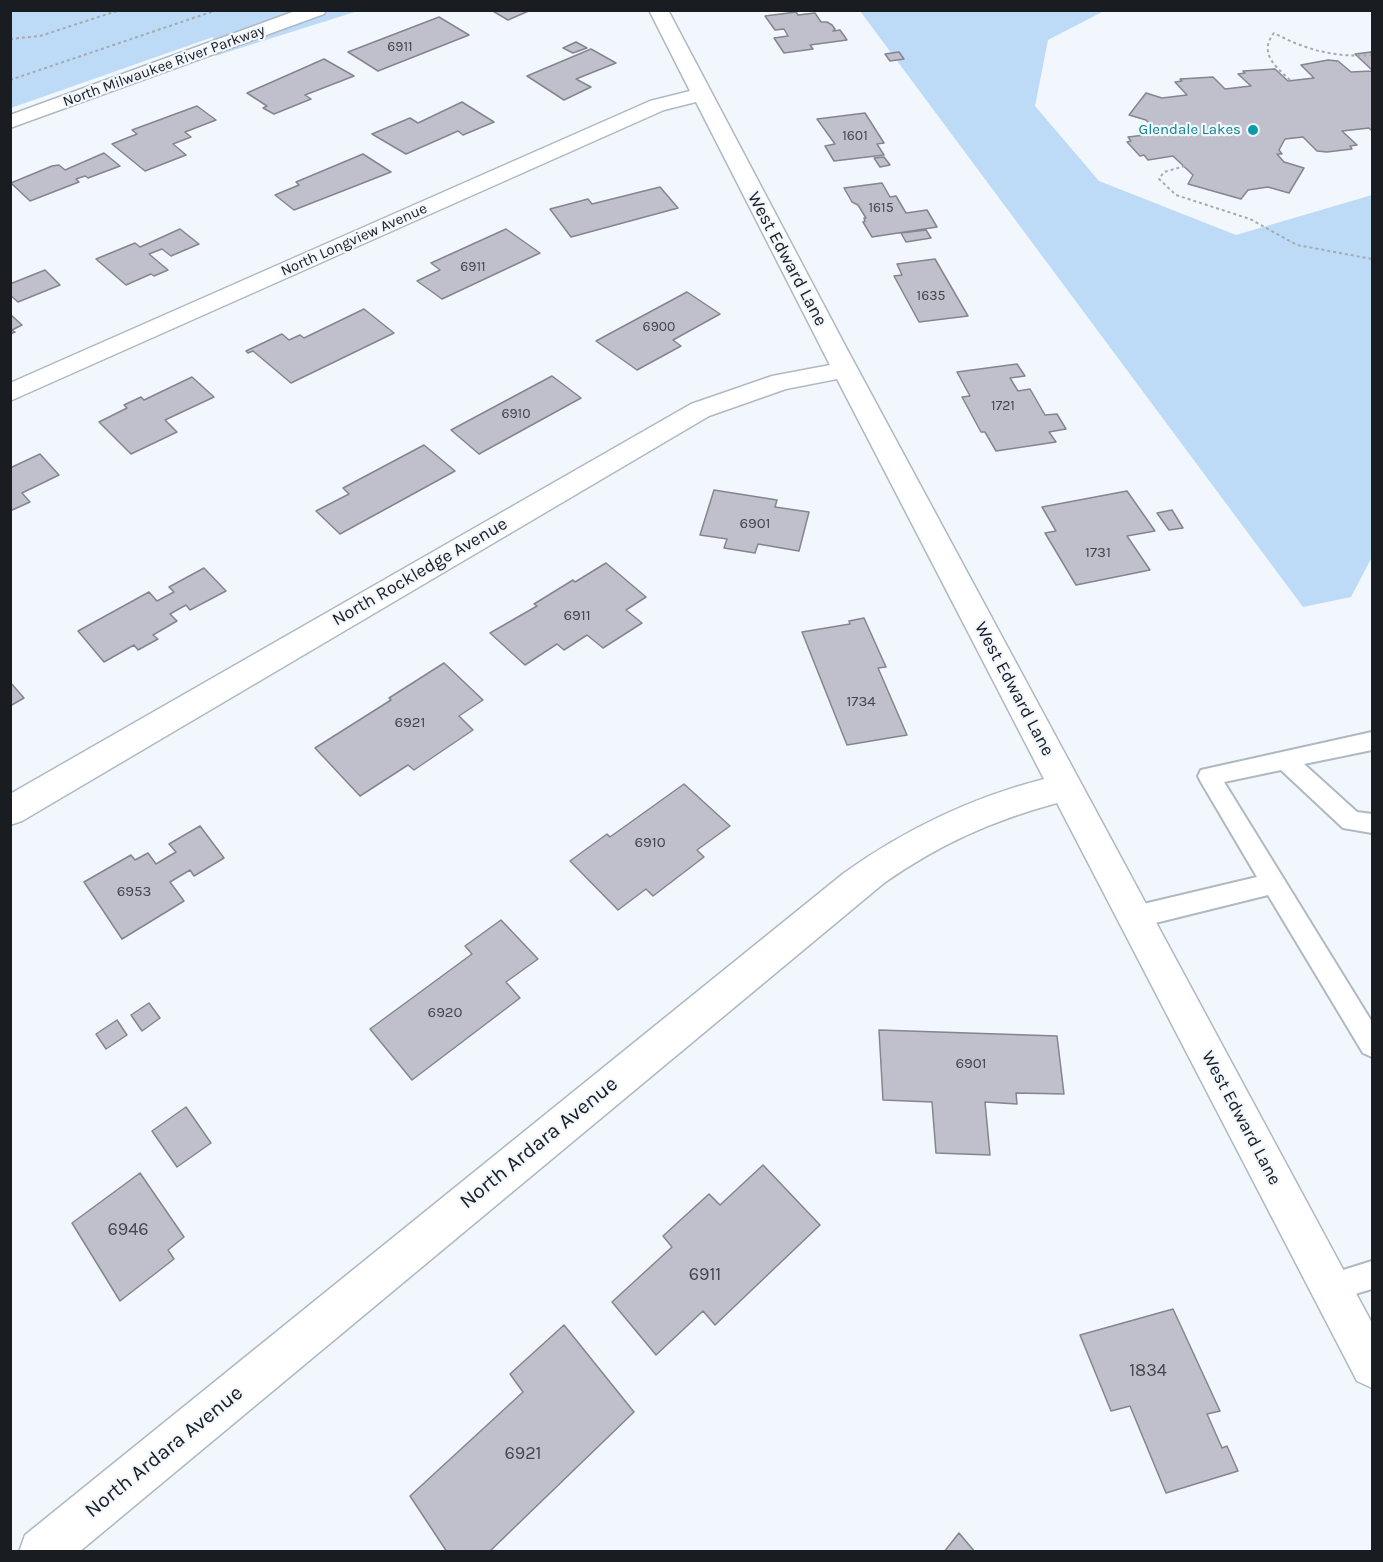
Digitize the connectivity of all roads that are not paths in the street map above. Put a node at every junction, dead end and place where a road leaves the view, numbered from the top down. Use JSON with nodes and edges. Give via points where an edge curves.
{"nodes":[{"id":1,"x":317,"y":10,"type":"edge"},
{"id":2,"x":658,"y":10,"type":"edge"},
{"id":3,"x":701,"y":95,"type":"junction"},
{"id":4,"x":10,"y":122,"type":"edge"},
{"id":5,"x":845,"y":370,"type":"junction"},
{"id":6,"x":10,"y":393,"type":"edge"},
{"id":7,"x":1372,"y":741,"type":"edge"},
{"id":8,"x":1285,"y":760,"type":"junction"},
{"id":9,"x":1066,"y":787,"type":"junction"},
{"id":10,"x":10,"y":811,"type":"edge"},
{"id":11,"x":1372,"y":823,"type":"edge"},
{"id":12,"x":1274,"y":883,"type":"junction"},
{"id":13,"x":1135,"y":918,"type":"junction"},
{"id":14,"x":1372,"y":1045,"type":"edge"},
{"id":15,"x":1372,"y":1275,"type":"edge"},
{"id":16,"x":1331,"y":1287,"type":"junction"},
{"id":17,"x":1372,"y":1366,"type":"edge"},
{"id":18,"x":42,"y":1551,"type":"edge"}],
"edges":[{"from":1,"to":4,"type":"street","name":"North Milwaukee River Parkway"},
{"from":2,"to":3,"type":"street","name":"West Edward Lane"},
{"from":3,"to":5,"type":"street","name":"West Edward Lane"},
{"from":3,"to":6,"type":"street","name":"North Longview Avenue","via":[[657,105]]},
{"from":5,"to":9,"type":"street","name":"West Edward Lane"},
{"from":5,"to":10,"type":"street","name":"North Rockledge Avenue","via":[[781,382],[700,410]]},
{"from":7,"to":8,"type":"lane"},
{"from":8,"to":11,"type":"lane","via":[[1351,821]]},
{"from":8,"to":12,"type":"lane","via":[[1209,776]]},
{"from":9,"to":13,"type":"street","name":"West Edward Lane"},
{"from":9,"to":18,"type":"street","name":"North Ardara Avenue","via":[[991,809],[941,830],[895,855],[856,884]]},
{"from":12,"to":13,"type":"lane"},
{"from":12,"to":14,"type":"lane"},
{"from":13,"to":16,"type":"street","name":"West Edward Lane"},
{"from":15,"to":16,"type":"lane"},
{"from":16,"to":17,"type":"street","name":"West Edward Lane"}]}
